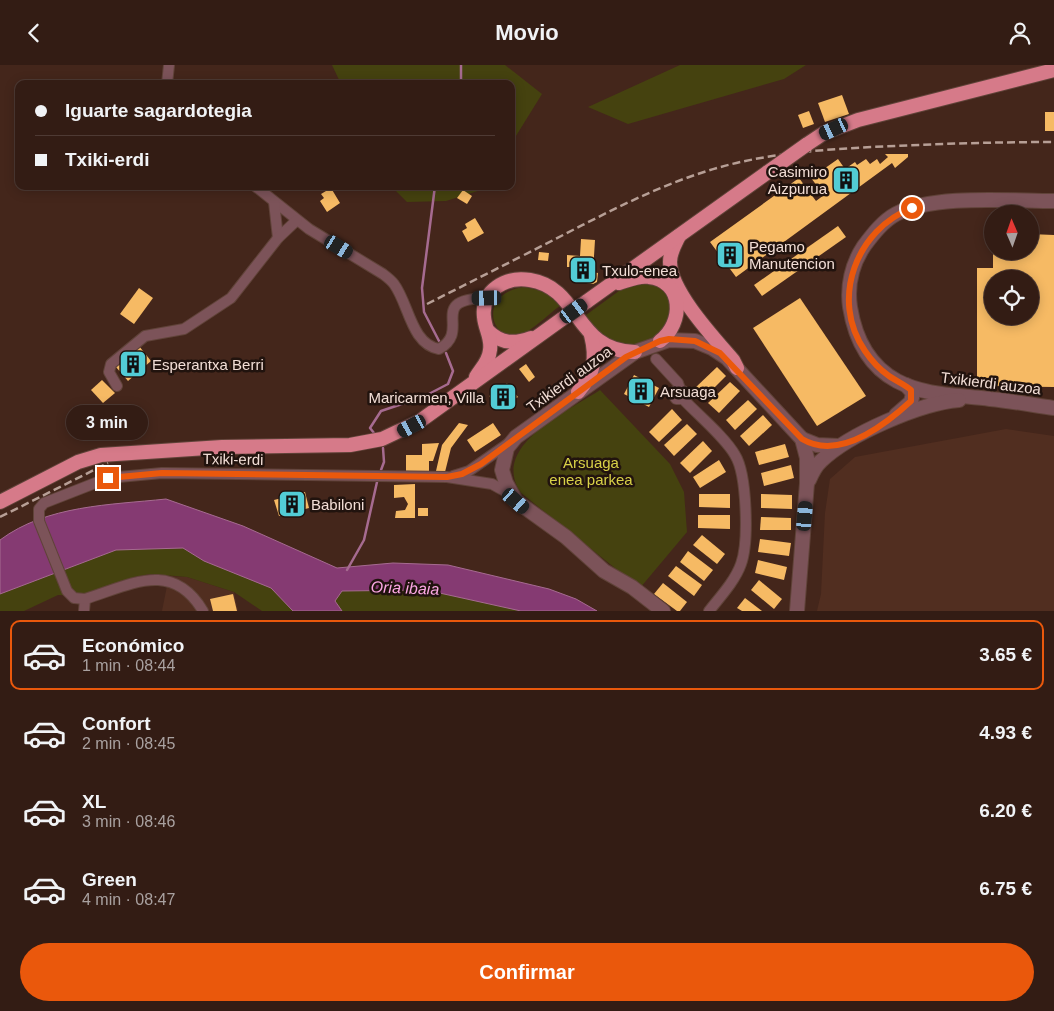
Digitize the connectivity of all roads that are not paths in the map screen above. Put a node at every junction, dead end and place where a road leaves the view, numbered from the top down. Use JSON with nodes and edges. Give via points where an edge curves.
{"nodes":[{"id":1,"x":169,"y":65,"type":"edge"},
{"id":2,"x":1054,"y":71,"type":"edge"},
{"id":3,"x":167,"y":80,"type":"edge"},
{"id":4,"x":260,"y":190,"type":"edge"},
{"id":5,"x":1054,"y":201,"type":"edge"},
{"id":6,"x":274,"y":202,"type":"junction"},
{"id":7,"x":297,"y":220,"type":"junction"},
{"id":8,"x":679,"y":235,"type":"junction"},
{"id":9,"x":278,"y":238,"type":"junction"},
{"id":10,"x":607,"y":287,"type":"junction"},
{"id":11,"x":487,"y":298,"type":"junction"},
{"id":12,"x":488,"y":331,"type":"junction"},
{"id":13,"x":540,"y":335,"type":"junction"},
{"id":14,"x":591,"y":335,"type":"junction"},
{"id":15,"x":660,"y":341,"type":"junction"},
{"id":16,"x":636,"y":352,"type":"junction"},
{"id":17,"x":656,"y":359,"type":"dead end"},
{"id":18,"x":737,"y":368,"type":"junction"},
{"id":19,"x":472,"y":384,"type":"junction"},
{"id":20,"x":906,"y":385,"type":"junction"},
{"id":21,"x":117,"y":386,"type":"dead end"},
{"id":22,"x":578,"y":392,"type":"junction"},
{"id":23,"x":990,"y":399,"type":"junction"},
{"id":24,"x":1054,"y":408,"type":"edge"},
{"id":25,"x":890,"y":421,"type":"junction"},
{"id":26,"x":516,"y":437,"type":"junction"},
{"id":27,"x":802,"y":439,"type":"junction"},
{"id":28,"x":839,"y":446,"type":"junction"},
{"id":29,"x":447,"y":477,"type":"junction"},
{"id":30,"x":807,"y":483,"type":"junction"},
{"id":31,"x":512,"y":495,"type":"junction"},
{"id":32,"x":0,"y":502,"type":"edge"},
{"id":33,"x":85,"y":599,"type":"junction"},
{"id":34,"x":84,"y":611,"type":"edge"},
{"id":35,"x":203,"y":611,"type":"edge"},
{"id":36,"x":663,"y":611,"type":"edge"},
{"id":37,"x":709,"y":611,"type":"edge"},
{"id":38,"x":797,"y":611,"type":"edge"}],
"edges":[{"from":1,"to":3,"type":"street"},
{"from":2,"to":8,"type":"highway","bridge":true,"via":[[858,120],[824,133]]},
{"from":4,"to":6,"type":"street"},
{"from":5,"to":20,"type":"street","name":"Txikierdi auzoa","via":[[930,203],[896,214],[871,237],[855,264],[849,283],[853,325],[860,343],[877,367]]},
{"from":6,"to":7,"type":"street"},
{"from":6,"to":9,"type":"street"},
{"from":7,"to":9,"type":"street"},
{"from":7,"to":11,"type":"street","via":[[394,283],[422,340],[430,347],[439,349],[450,339],[455,305],[463,300]]},
{"from":8,"to":10,"type":"highway"},
{"from":8,"to":18,"type":"highway","via":[[670,259],[673,275],[693,312]]},
{"from":9,"to":21,"type":"street","via":[[231,299],[184,329],[146,336],[128,347],[111,363],[108,372]]},
{"from":10,"to":13,"type":"highway","bridge":true},
{"from":10,"to":15,"type":"highway","via":[[648,276],[670,287],[678,314],[671,331]]},
{"from":11,"to":12,"type":"highway","via":[[483,314]]},
{"from":11,"to":14,"type":"highway","via":[[500,285],[511,280],[542,283],[563,298]]},
{"from":12,"to":13,"type":"highway","via":[[501,340],[512,342]]},
{"from":12,"to":19,"type":"highway","via":[[489,358]]},
{"from":13,"to":19,"type":"highway"},
{"from":14,"to":16,"type":"highway","via":[[614,350]]},
{"from":14,"to":22,"type":"highway","via":[[594,367]]},
{"from":15,"to":16,"type":"street","name":"Txikierdi auzoa"},
{"from":15,"to":18,"type":"street","name":"Txikierdi auzoa","via":[[686,340],[704,344]]},
{"from":16,"to":22,"type":"street","name":"Txikierdi auzoa"},
{"from":17,"to":37,"type":"street","via":[[678,383],[681,394],[735,453],[742,469],[745,485],[741,564]]},
{"from":18,"to":27,"type":"street","name":"Txikierdi auzoa"},
{"from":19,"to":32,"type":"highway","via":[[412,426],[371,442],[101,455],[78,462]]},
{"from":20,"to":23,"type":"street","name":"Txikierdi auzoa","via":[[938,393]]},
{"from":20,"to":25,"type":"street","via":[[913,393],[911,401]]},
{"from":22,"to":26,"type":"street","name":"Txikierdi auzoa"},
{"from":23,"to":24,"type":"street","name":"Txikierdi auzoa"},
{"from":23,"to":25,"type":"street","via":[[940,403]]},
{"from":25,"to":28,"type":"street"},
{"from":26,"to":29,"type":"street","via":[[469,471]]},
{"from":26,"to":31,"type":"street","name":"Txikierdi auzoa","via":[[502,463],[503,477]]},
{"from":27,"to":28,"type":"street","via":[[817,445]]},
{"from":27,"to":30,"type":"street","via":[[807,458]]},
{"from":28,"to":30,"type":"street","via":[[816,466]]},
{"from":29,"to":31,"type":"street","via":[[492,484]]},
{"from":29,"to":33,"type":"street","name":"Txiki-erdi","via":[[172,473],[122,475],[94,481],[44,503],[37,513],[67,591],[74,598]]},
{"from":30,"to":38,"type":"street"},
{"from":31,"to":36,"type":"street","name":"Txikierdi auzoa","via":[[604,571]]},
{"from":33,"to":34,"type":"street"},
{"from":33,"to":35,"type":"street","via":[[150,579],[168,580],[184,587]]}]}
